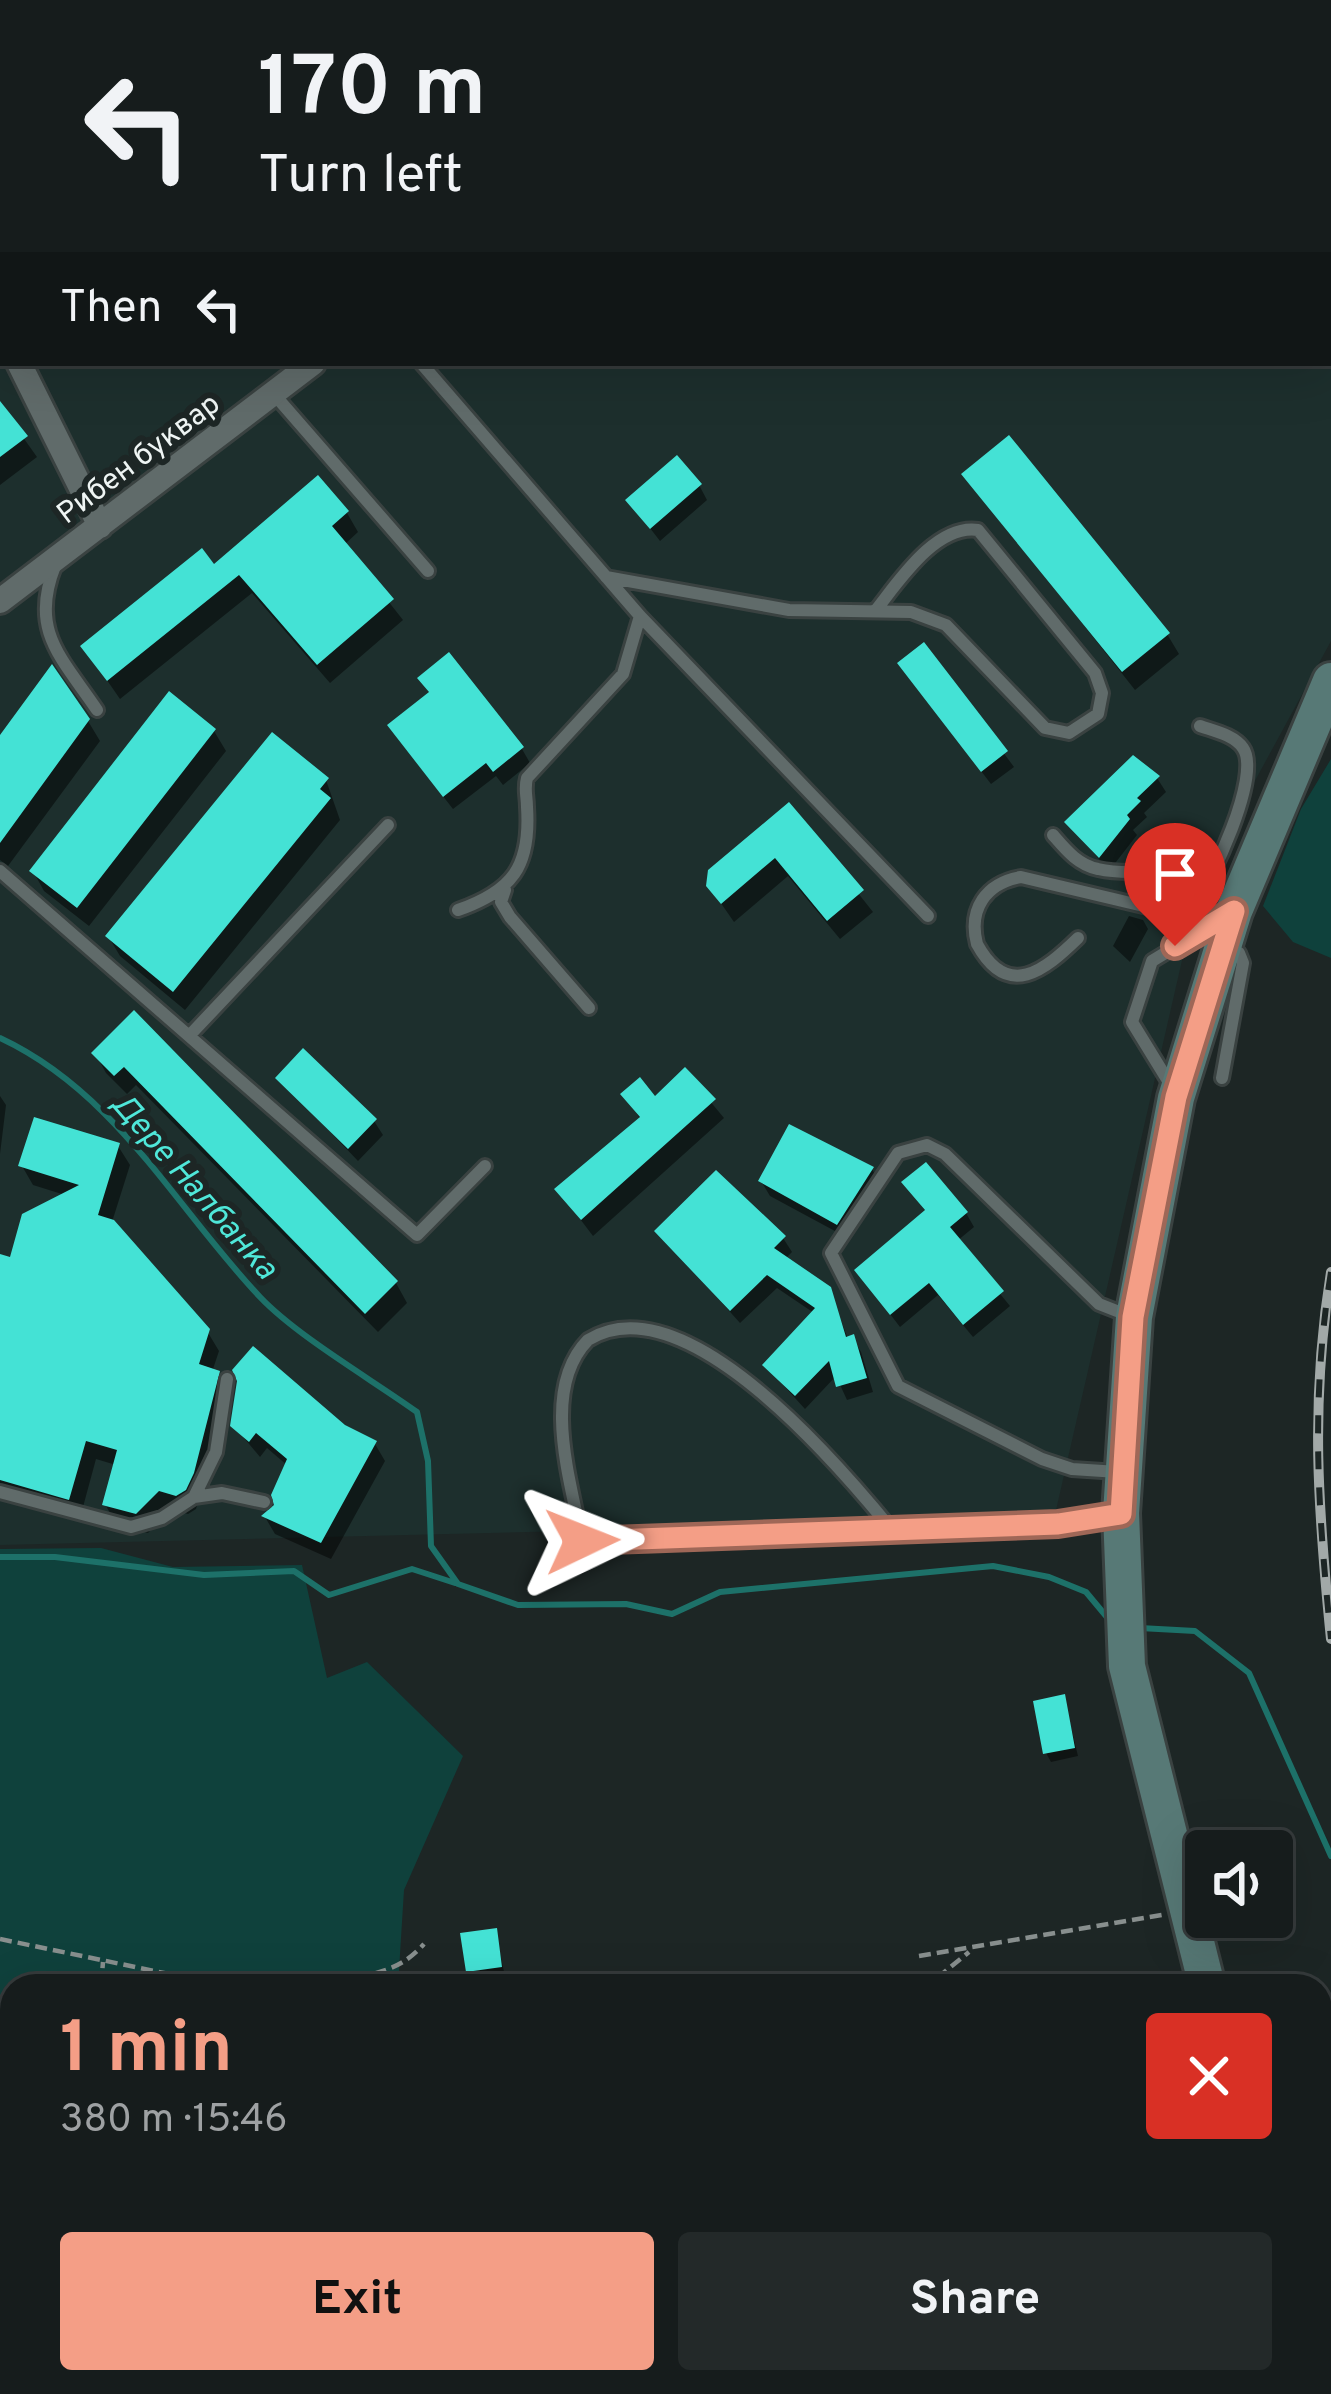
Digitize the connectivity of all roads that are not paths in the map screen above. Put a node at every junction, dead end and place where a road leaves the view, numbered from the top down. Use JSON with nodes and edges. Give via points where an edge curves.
{"nodes":[{"id":1,"x":20,"y":366,"type":"edge"},
{"id":2,"x":309,"y":366,"type":"edge"},
{"id":3,"x":424,"y":366,"type":"edge"},
{"id":4,"x":273,"y":393,"type":"junction"},
{"id":5,"x":100,"y":526,"type":"junction"},
{"id":6,"x":58,"y":557,"type":"junction"},
{"id":7,"x":428,"y":572,"type":"dead end"},
{"id":8,"x":606,"y":577,"type":"junction"},
{"id":9,"x":0,"y":601,"type":"edge"},
{"id":10,"x":876,"y":610,"type":"junction"},
{"id":11,"x":640,"y":616,"type":"junction"},
{"id":12,"x":1331,"y":681,"type":"edge"},
{"id":13,"x":97,"y":710,"type":"dead end"},
{"id":14,"x":1331,"y":719,"type":"edge"},
{"id":15,"x":1200,"y":726,"type":"dead end"},
{"id":16,"x":1292,"y":771,"type":"junction"},
{"id":17,"x":388,"y":825,"type":"dead end"},
{"id":18,"x":1053,"y":835,"type":"dead end"},
{"id":19,"x":0,"y":871,"type":"edge"},
{"id":20,"x":505,"y":890,"type":"junction"},
{"id":21,"x":458,"y":910,"type":"dead end"},
{"id":22,"x":928,"y":916,"type":"dead end"},
{"id":23,"x":1202,"y":926,"type":"junction"},
{"id":24,"x":1078,"y":938,"type":"dead end"},
{"id":25,"x":589,"y":1008,"type":"dead end"},
{"id":26,"x":189,"y":1036,"type":"junction"},
{"id":27,"x":1222,"y":1078,"type":"dead end"},
{"id":28,"x":1176,"y":1097,"type":"junction"},
{"id":29,"x":485,"y":1166,"type":"dead end"},
{"id":30,"x":1133,"y":1317,"type":"junction"},
{"id":31,"x":226,"y":1378,"type":"dead end"},
{"id":32,"x":1124,"y":1473,"type":"junction"},
{"id":33,"x":0,"y":1492,"type":"edge"},
{"id":34,"x":194,"y":1497,"type":"junction"},
{"id":35,"x":264,"y":1502,"type":"dead end"},
{"id":36,"x":1121,"y":1514,"type":"junction"},
{"id":37,"x":892,"y":1530,"type":"junction"},
{"id":38,"x":564,"y":1541,"type":"dead end"},
{"id":39,"x":582,"y":1541,"type":"junction"},
{"id":40,"x":1204,"y":1974,"type":"edge"}],
"edges":[{"from":1,"to":5,"type":"street"},
{"from":2,"to":4,"type":"street","name":"Рибен буквар"},
{"from":3,"to":8,"type":"lane"},
{"from":4,"to":5,"type":"street","name":"Рибен буквар"},
{"from":4,"to":7,"type":"lane"},
{"from":5,"to":6,"type":"street","name":"Рибен буквар"},
{"from":6,"to":9,"type":"street","name":"Рибен буквар"},
{"from":6,"to":13,"type":"lane","via":[[43,612],[48,637]]},
{"from":8,"to":10,"type":"lane","via":[[789,610]]},
{"from":8,"to":11,"type":"lane"},
{"from":10,"to":10,"type":"lane","via":[[946,625],[1045,728],[1069,733],[1098,714],[1095,673],[978,530],[956,533],[916,560]]},
{"from":11,"to":20,"type":"lane","via":[[622,674],[527,778],[526,842]]},
{"from":11,"to":22,"type":"lane"},
{"from":12,"to":16,"type":"street"},
{"from":14,"to":16,"type":"street"},
{"from":15,"to":23,"type":"lane","via":[[1234,739],[1249,762]]},
{"from":16,"to":23,"type":"street","via":[[1234,911]]},
{"from":17,"to":26,"type":"lane"},
{"from":18,"to":23,"type":"lane","via":[[1096,869],[1166,873]]},
{"from":19,"to":26,"type":"lane"},
{"from":20,"to":21,"type":"lane"},
{"from":20,"to":25,"type":"lane","via":[[501,902],[510,917]]},
{"from":23,"to":24,"type":"lane","via":[[1021,877],[995,885],[976,909],[976,944],[1005,973],[1045,970]]},
{"from":23,"to":27,"type":"lane","via":[[1244,963]]},
{"from":23,"to":28,"type":"street"},
{"from":23,"to":28,"type":"lane","via":[[1152,961],[1132,1022]]},
{"from":26,"to":29,"type":"lane","via":[[417,1235]]},
{"from":28,"to":30,"type":"street"},
{"from":30,"to":32,"type":"street"},
{"from":30,"to":32,"type":"lane","via":[[1099,1304],[927,1145],[898,1153],[831,1253],[898,1386],[1042,1459]]},
{"from":31,"to":34,"type":"lane","via":[[216,1452]]},
{"from":32,"to":36,"type":"street"},
{"from":33,"to":34,"type":"lane","via":[[131,1527]]},
{"from":34,"to":35,"type":"lane"},
{"from":36,"to":37,"type":"lane"},
{"from":36,"to":40,"type":"street","via":[[1126,1666]]},
{"from":37,"to":39,"type":"lane"},
{"from":37,"to":39,"type":"lane","via":[[770,1399],[695,1347],[632,1327],[588,1340],[565,1379],[566,1450]]},
{"from":38,"to":39,"type":"lane"}]}
